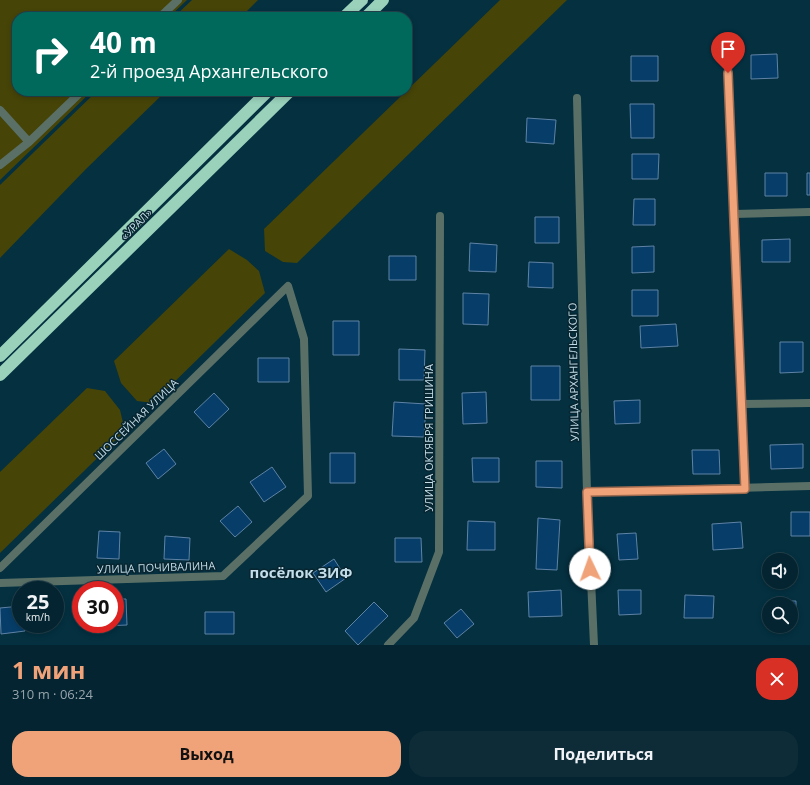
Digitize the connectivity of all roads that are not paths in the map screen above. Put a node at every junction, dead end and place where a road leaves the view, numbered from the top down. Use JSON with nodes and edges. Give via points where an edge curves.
{"nodes":[{"id":1,"x":178,"y":0,"type":"edge"},
{"id":2,"x":362,"y":0,"type":"edge"},
{"id":3,"x":383,"y":0,"type":"edge"},
{"id":4,"x":165,"y":12,"type":"edge"},
{"id":5,"x":349,"y":12,"type":"edge"},
{"id":6,"x":371,"y":12,"type":"edge"},
{"id":7,"x":727,"y":42,"type":"dead end"},
{"id":8,"x":77,"y":96,"type":"edge"},
{"id":9,"x":263,"y":96,"type":"edge"},
{"id":10,"x":285,"y":96,"type":"edge"},
{"id":11,"x":577,"y":98,"type":"dead end"},
{"id":12,"x":0,"y":110,"type":"edge"},
{"id":13,"x":29,"y":142,"type":"junction"},
{"id":14,"x":0,"y":165,"type":"edge"},
{"id":15,"x":810,"y":212,"type":"edge"},
{"id":16,"x":734,"y":214,"type":"junction"},
{"id":17,"x":440,"y":216,"type":"dead end"},
{"id":18,"x":288,"y":286,"type":"joint"},
{"id":19,"x":0,"y":356,"type":"edge"},
{"id":20,"x":0,"y":375,"type":"edge"},
{"id":21,"x":810,"y":403,"type":"edge"},
{"id":22,"x":741,"y":404,"type":"junction"},
{"id":23,"x":810,"y":486,"type":"edge"},
{"id":24,"x":745,"y":489,"type":"junction"},
{"id":25,"x":587,"y":492,"type":"junction"},
{"id":26,"x":0,"y":568,"type":"edge"},
{"id":27,"x":0,"y":583,"type":"edge"},
{"id":28,"x":388,"y":645,"type":"edge"},
{"id":29,"x":594,"y":645,"type":"edge"}],
"edges":[{"from":1,"to":4,"type":"street"},
{"from":2,"to":5,"type":"highway"},
{"from":3,"to":6,"type":"highway"},
{"from":7,"to":16,"type":"street"},
{"from":8,"to":13,"type":"street"},
{"from":9,"to":19,"type":"highway","name":"«УРАЛ»"},
{"from":10,"to":20,"type":"highway","name":"«УРАЛ»"},
{"from":11,"to":25,"type":"street","name":"УЛИЦА АРХАНГЕЛЬСКОГО"},
{"from":12,"to":13,"type":"street"},
{"from":13,"to":14,"type":"street"},
{"from":15,"to":16,"type":"street"},
{"from":16,"to":22,"type":"street"},
{"from":17,"to":28,"type":"street","name":"УЛИЦА ОКТЯБРЯ ГРИШИНА","via":[[439,552],[414,618]]},
{"from":18,"to":26,"type":"street","name":"ШОССЕЙНАЯ УЛИЦА"},
{"from":18,"to":27,"type":"street","name":"УЛИЦА ПОЧИВАЛИНА","via":[[304,339],[308,496],[223,576]]},
{"from":21,"to":22,"type":"street"},
{"from":22,"to":24,"type":"street"},
{"from":23,"to":24,"type":"street"},
{"from":24,"to":25,"type":"street"},
{"from":25,"to":29,"type":"street","name":"УЛИЦА АРХАНГЕЛЬСКОГО"}]}
